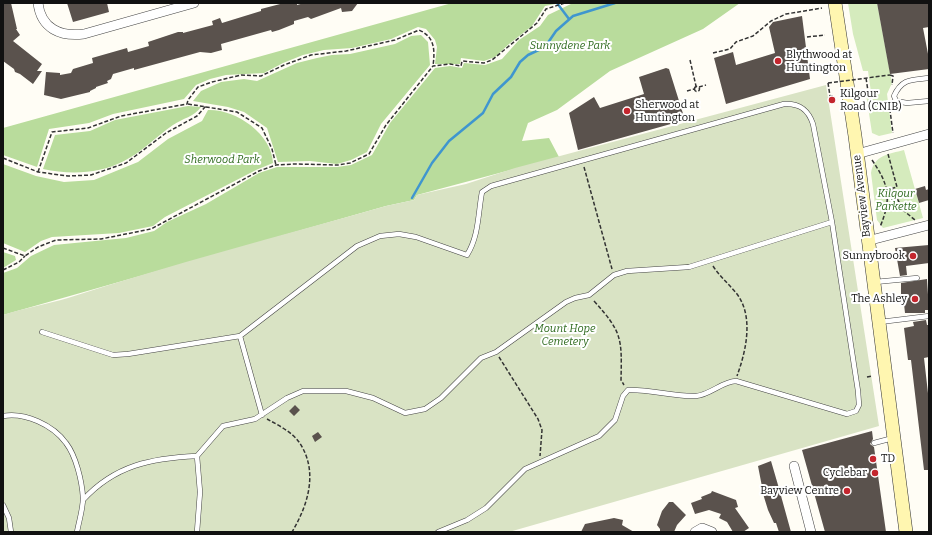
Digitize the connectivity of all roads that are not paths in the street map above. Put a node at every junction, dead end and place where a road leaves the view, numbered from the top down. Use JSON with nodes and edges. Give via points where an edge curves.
{"nodes":[{"id":1,"x":38,"y":3,"type":"edge"},
{"id":2,"x":194,"y":3,"type":"edge"},
{"id":3,"x":834,"y":3,"type":"edge"},
{"id":4,"x":929,"y":78,"type":"edge"},
{"id":5,"x":929,"y":101,"type":"edge"},
{"id":6,"x":929,"y":134,"type":"edge"},
{"id":7,"x":857,"y":154,"type":"junction"},
{"id":8,"x":832,"y":222,"type":"junction"},
{"id":9,"x":929,"y":225,"type":"edge"},
{"id":10,"x":867,"y":241,"type":"junction"},
{"id":11,"x":917,"y":278,"type":"dead end"},
{"id":12,"x":873,"y":282,"type":"junction"},
{"id":13,"x":929,"y":316,"type":"edge"},
{"id":14,"x":880,"y":322,"type":"junction"},
{"id":15,"x":42,"y":332,"type":"dead end"},
{"id":16,"x":240,"y":336,"type":"junction"},
{"id":17,"x":3,"y":416,"type":"edge"},
{"id":18,"x":262,"y":416,"type":"junction"},
{"id":19,"x":894,"y":438,"type":"junction"},
{"id":20,"x":874,"y":443,"type":"dead end"},
{"id":21,"x":197,"y":456,"type":"junction"},
{"id":22,"x":794,"y":466,"type":"dead end"},
{"id":23,"x":83,"y":500,"type":"junction"},
{"id":24,"x":3,"y":505,"type":"edge"},
{"id":25,"x":11,"y":532,"type":"edge"},
{"id":26,"x":77,"y":532,"type":"edge"},
{"id":27,"x":197,"y":532,"type":"edge"},
{"id":28,"x":438,"y":532,"type":"edge"},
{"id":29,"x":695,"y":532,"type":"edge"},
{"id":30,"x":712,"y":532,"type":"edge"},
{"id":31,"x":811,"y":532,"type":"edge"},
{"id":32,"x":906,"y":532,"type":"edge"}],
"edges":[{"from":1,"to":2,"type":"street","via":[[40,13],[47,24],[61,34],[72,36]]},
{"from":3,"to":7,"type":"main road","name":"Bayview Avenue"},
{"from":4,"to":5,"type":"lane","via":[[906,81],[898,87],[894,96],[896,101],[907,103]]},
{"from":6,"to":7,"type":"street"},
{"from":7,"to":10,"type":"main road","name":"Bayview Avenue"},
{"from":8,"to":16,"type":"lane","via":[[810,115],[794,104],[784,104],[491,186],[482,192],[479,220],[474,241],[467,255],[416,237],[399,234],[380,236],[357,246]]},
{"from":8,"to":18,"type":"lane","via":[[689,266],[627,271],[614,275],[589,296],[566,302],[496,352],[481,358],[441,398],[417,412],[400,412],[373,398],[346,391],[319,390],[303,391],[287,398]]},
{"from":8,"to":28,"type":"lane","via":[[858,391],[858,409],[854,413],[847,414],[736,381],[695,396],[627,390],[615,420],[599,436],[523,470],[486,508],[467,520]]},
{"from":9,"to":10,"type":"street"},
{"from":10,"to":12,"type":"main road","name":"Bayview Avenue"},
{"from":11,"to":12,"type":"lane"},
{"from":12,"to":14,"type":"main road","name":"Bayview Avenue"},
{"from":13,"to":14,"type":"lane"},
{"from":14,"to":19,"type":"main road","name":"Bayview Avenue"},
{"from":15,"to":16,"type":"lane","via":[[113,355]]},
{"from":16,"to":18,"type":"lane"},
{"from":17,"to":23,"type":"lane","via":[[18,416],[39,422],[66,442],[75,463]]},
{"from":18,"to":21,"type":"lane","via":[[223,426]]},
{"from":19,"to":20,"type":"lane"},
{"from":19,"to":32,"type":"main road","name":"Bayview Avenue"},
{"from":21,"to":23,"type":"lane","via":[[164,458],[117,473],[94,488]]},
{"from":21,"to":27,"type":"lane","via":[[200,492]]},
{"from":22,"to":31,"type":"street"},
{"from":23,"to":26,"type":"lane"},
{"from":24,"to":25,"type":"lane","via":[[9,518]]},
{"from":29,"to":30,"type":"street","via":[[702,528]]}]}
